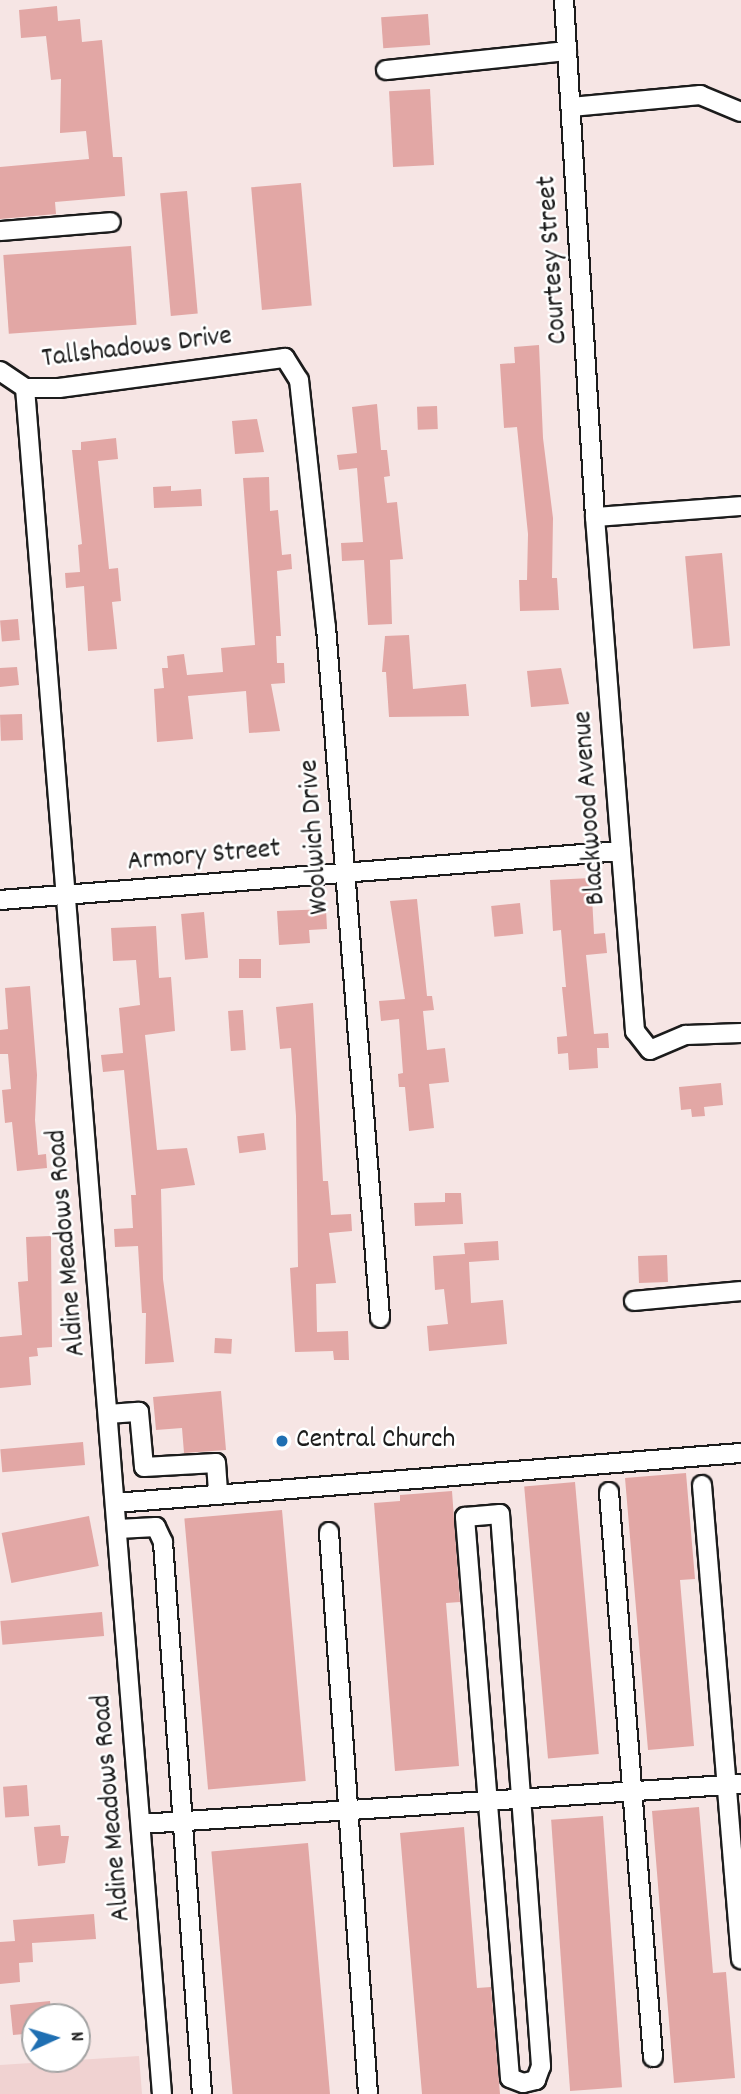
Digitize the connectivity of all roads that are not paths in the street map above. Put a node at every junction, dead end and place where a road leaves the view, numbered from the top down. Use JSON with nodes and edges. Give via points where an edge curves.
{"nodes":[{"id":1,"x":564,"y":0,"type":"edge"},
{"id":2,"x":567,"y":51,"type":"junction"},
{"id":3,"x":386,"y":70,"type":"dead end"},
{"id":4,"x":571,"y":107,"type":"junction"},
{"id":5,"x":741,"y":111,"type":"edge"},
{"id":6,"x":111,"y":222,"type":"dead end"},
{"id":7,"x":0,"y":231,"type":"edge"},
{"id":8,"x":285,"y":358,"type":"joint"},
{"id":9,"x":0,"y":371,"type":"edge"},
{"id":10,"x":25,"y":388,"type":"junction"},
{"id":11,"x":741,"y":506,"type":"edge"},
{"id":12,"x":595,"y":517,"type":"junction"},
{"id":13,"x":621,"y":851,"type":"junction"},
{"id":14,"x":345,"y":872,"type":"junction"},
{"id":15,"x":67,"y":895,"type":"junction"},
{"id":16,"x":0,"y":900,"type":"edge"},
{"id":17,"x":741,"y":1033,"type":"edge"},
{"id":18,"x":741,"y":1291,"type":"edge"},
{"id":19,"x":634,"y":1301,"type":"dead end"},
{"id":20,"x":380,"y":1318,"type":"dead end"},
{"id":21,"x":108,"y":1413,"type":"junction"},
{"id":22,"x":741,"y":1453,"type":"edge"},
{"id":23,"x":144,"y":1467,"type":"junction"},
{"id":24,"x":702,"y":1485,"type":"dead end"},
{"id":25,"x":608,"y":1492,"type":"dead end"},
{"id":26,"x":218,"y":1494,"type":"junction"},
{"id":27,"x":148,"y":1500,"type":"junction"},
{"id":28,"x":115,"y":1503,"type":"junction"},
{"id":29,"x":118,"y":1529,"type":"junction"},
{"id":30,"x":329,"y":1532,"type":"dead end"},
{"id":31,"x":734,"y":1785,"type":"edge"},
{"id":32,"x":629,"y":1791,"type":"junction"},
{"id":33,"x":522,"y":1797,"type":"junction"},
{"id":34,"x":488,"y":1799,"type":"junction"},
{"id":35,"x":348,"y":1809,"type":"junction"},
{"id":36,"x":185,"y":1820,"type":"junction"},
{"id":37,"x":141,"y":1824,"type":"junction"},
{"id":38,"x":741,"y":1959,"type":"edge"},
{"id":39,"x":653,"y":2057,"type":"dead end"},
{"id":40,"x":162,"y":2094,"type":"edge"},
{"id":41,"x":202,"y":2094,"type":"edge"},
{"id":42,"x":368,"y":2094,"type":"edge"}],
"edges":[{"from":1,"to":2,"type":"street","name":"Courtesy Street"},
{"from":2,"to":3,"type":"street"},
{"from":2,"to":4,"type":"street","name":"Courtesy Street"},
{"from":4,"to":5,"type":"street","via":[[700,95]]},
{"from":4,"to":12,"type":"street","name":"Courtesy Street"},
{"from":6,"to":7,"type":"street"},
{"from":8,"to":10,"type":"street","name":"Tallshadows Drive","via":[[82,386]]},
{"from":8,"to":14,"type":"street","name":"Woolwich Drive","via":[[299,380],[307,426]]},
{"from":9,"to":10,"type":"street","name":"Tallshadows Drive"},
{"from":10,"to":15,"type":"street","name":"Aldine Meadows Road"},
{"from":11,"to":12,"type":"street"},
{"from":12,"to":13,"type":"street","name":"Blackwood Avenue"},
{"from":13,"to":14,"type":"street","name":"Armory Street"},
{"from":13,"to":17,"type":"street","name":"Blackwood Avenue","via":[[635,1031],[650,1050],[686,1035]]},
{"from":14,"to":15,"type":"street","name":"Armory Street"},
{"from":14,"to":20,"type":"street","name":"Woolwich Drive"},
{"from":15,"to":16,"type":"street","name":"Armory Street"},
{"from":15,"to":21,"type":"street","name":"Aldine Meadows Road"},
{"from":18,"to":19,"type":"street"},
{"from":21,"to":23,"type":"street","via":[[139,1412]]},
{"from":21,"to":28,"type":"street","name":"Aldine Meadows Road"},
{"from":22,"to":26,"type":"street"},
{"from":23,"to":26,"type":"street","via":[[216,1463]]},
{"from":23,"to":27,"type":"street"},
{"from":24,"to":31,"type":"street"},
{"from":25,"to":32,"type":"street"},
{"from":26,"to":27,"type":"street"},
{"from":27,"to":28,"type":"street"},
{"from":28,"to":29,"type":"street","name":"Aldine Meadows Road"},
{"from":29,"to":36,"type":"street","via":[[156,1527],[163,1542]]},
{"from":29,"to":37,"type":"street","name":"Aldine Meadows Road"},
{"from":30,"to":35,"type":"street"},
{"from":31,"to":32,"type":"street"},
{"from":31,"to":38,"type":"street"},
{"from":32,"to":33,"type":"street"},
{"from":32,"to":39,"type":"street"},
{"from":33,"to":34,"type":"street"},
{"from":33,"to":34,"type":"street","via":[[541,2066],[536,2080],[523,2083],[510,2078]]},
{"from":33,"to":34,"type":"street","via":[[500,1514],[465,1517]]},
{"from":34,"to":35,"type":"street"},
{"from":35,"to":36,"type":"street"},
{"from":35,"to":42,"type":"street"},
{"from":36,"to":37,"type":"street"},
{"from":36,"to":41,"type":"street"},
{"from":37,"to":40,"type":"street","name":"Aldine Meadows Road"}]}
